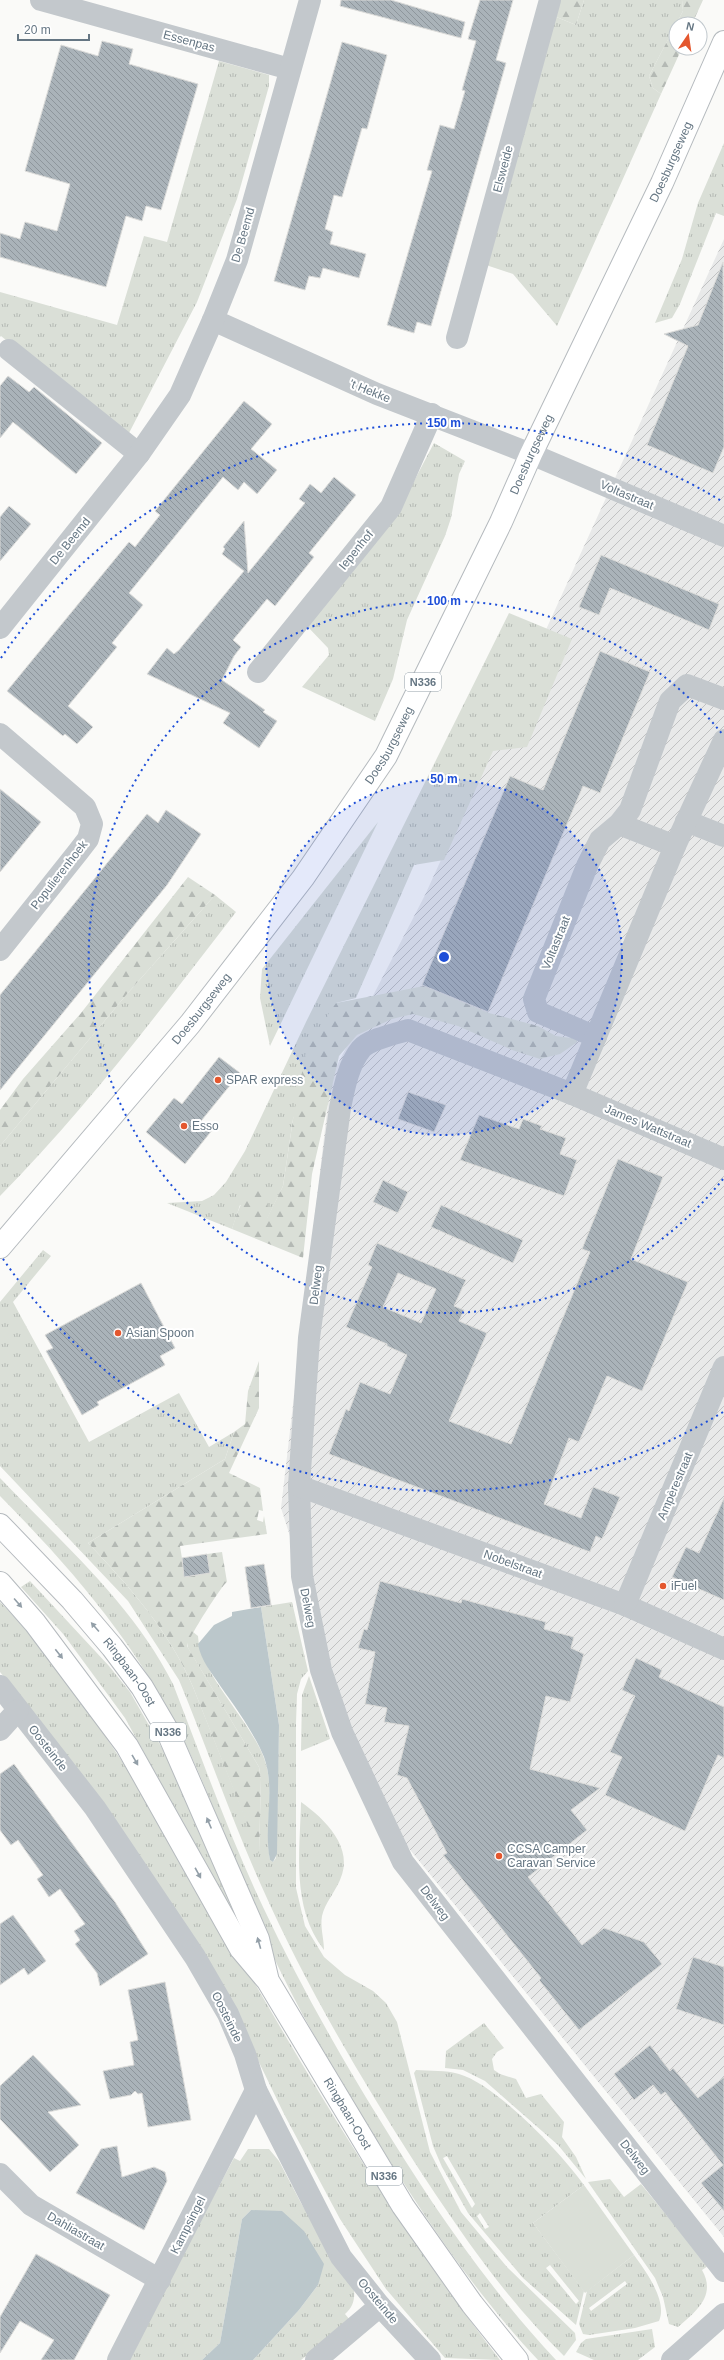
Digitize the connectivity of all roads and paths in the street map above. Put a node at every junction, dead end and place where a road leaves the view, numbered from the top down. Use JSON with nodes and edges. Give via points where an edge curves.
{"nodes":[{"id":1,"x":41,"y":0,"type":"edge"},
{"id":2,"x":310,"y":0,"type":"edge"},
{"id":3,"x":550,"y":0,"type":"edge"},
{"id":4,"x":724,"y":42,"type":"edge"},
{"id":5,"x":290,"y":68,"type":"junction"},
{"id":6,"x":213,"y":320,"type":"junction"},
{"id":7,"x":457,"y":338,"type":"dead end"},
{"id":8,"x":9,"y":350,"type":"dead end"},
{"id":9,"x":432,"y":414,"type":"junction"},
{"id":10,"x":139,"y":454,"type":"junction"},
{"id":11,"x":531,"y":454,"type":"junction"},
{"id":12,"x":724,"y":536,"type":"edge"},
{"id":13,"x":0,"y":628,"type":"edge"},
{"id":14,"x":258,"y":672,"type":"dead end"},
{"id":15,"x":724,"y":699,"type":"edge"},
{"id":16,"x":0,"y":734,"type":"edge"},
{"id":17,"x":724,"y":740,"type":"edge"},
{"id":18,"x":686,"y":820,"type":"junction"},
{"id":19,"x":619,"y":824,"type":"junction"},
{"id":20,"x":724,"y":836,"type":"edge"},
{"id":21,"x":675,"y":846,"type":"junction"},
{"id":22,"x":0,"y":950,"type":"edge"},
{"id":23,"x":596,"y":1037,"type":"junction"},
{"id":24,"x":572,"y":1094,"type":"junction"},
{"id":25,"x":724,"y":1159,"type":"edge"},
{"id":26,"x":0,"y":1247,"type":"edge"},
{"id":27,"x":724,"y":1367,"type":"edge"},
{"id":28,"x":299,"y":1486,"type":"junction"},
{"id":29,"x":0,"y":1525,"type":"edge"},
{"id":30,"x":0,"y":1583,"type":"edge"},
{"id":31,"x":625,"y":1604,"type":"junction"},
{"id":32,"x":724,"y":1649,"type":"edge"},
{"id":33,"x":0,"y":1686,"type":"edge"},
{"id":34,"x":18,"y":1710,"type":"junction"},
{"id":35,"x":0,"y":1730,"type":"edge"},
{"id":36,"x":268,"y":1981,"type":"junction"},
{"id":37,"x":256,"y":2090,"type":"junction"},
{"id":38,"x":0,"y":2174,"type":"edge"},
{"id":39,"x":724,"y":2271,"type":"edge"},
{"id":40,"x":160,"y":2280,"type":"junction"},
{"id":41,"x":380,"y":2306,"type":"junction"},
{"id":42,"x":724,"y":2314,"type":"edge"},
{"id":43,"x":118,"y":2360,"type":"edge"},
{"id":44,"x":316,"y":2360,"type":"edge"},
{"id":45,"x":430,"y":2360,"type":"edge"},
{"id":46,"x":517,"y":2360,"type":"edge"},
{"id":47,"x":672,"y":2360,"type":"edge"}],
"edges":[{"from":1,"to":5,"type":"street","name":"Essenpas"},
{"from":2,"to":5,"type":"street","name":"De Beemd"},
{"from":3,"to":7,"type":"street","name":"Elsweide"},
{"from":4,"to":11,"type":"main road","name":"Doesburgseweg","number":"N336","via":[[662,183]]},
{"from":5,"to":6,"type":"street","name":"De Beemd","via":[[237,260]]},
{"from":6,"to":9,"type":"street","name":"'t Hekke","via":[[342,379]]},
{"from":6,"to":10,"type":"street","name":"De Beemd","via":[[180,395]]},
{"from":8,"to":10,"type":"street"},
{"from":9,"to":11,"type":"street","name":"'t Hekke"},
{"from":9,"to":14,"type":"street","name":"Iepenhof","via":[[391,507]]},
{"from":10,"to":13,"type":"street","name":"De Beemd"},
{"from":11,"to":12,"type":"street","name":"Voltastraat"},
{"from":11,"to":26,"type":"main road","name":"Doesburgseweg","number":"N336","via":[[501,522],[383,761],[304,878],[190,1024]]},
{"from":15,"to":19,"type":"street","name":"Voltastraat","via":[[687,685],[670,701],[630,810]]},
{"from":16,"to":22,"type":"street","name":"Populierenhoek","via":[[85,807],[92,824],[88,838],[78,852]]},
{"from":17,"to":18,"type":"street"},
{"from":18,"to":20,"type":"street"},
{"from":18,"to":21,"type":"street"},
{"from":19,"to":21,"type":"street"},
{"from":19,"to":23,"type":"street","name":"Voltastraat","via":[[600,840],[587,866],[534,999],[538,1012]]},
{"from":21,"to":23,"type":"street"},
{"from":23,"to":24,"type":"street"},
{"from":24,"to":25,"type":"street","name":"James Wattstraat"},
{"from":24,"to":28,"type":"street","name":"Delweg","via":[[408,1030],[381,1038],[362,1049],[347,1078],[340,1108],[310,1338]]},
{"from":27,"to":31,"type":"street","name":"Ampèrestraat"},
{"from":28,"to":31,"type":"street","name":"Nobelstraat"},
{"from":28,"to":39,"type":"street","name":"Delweg","via":[[302,1576],[321,1670],[342,1732],[403,1862]]},
{"from":36,"to":29,"type":"main road","name":"Ringbaan-Oost","number":"N336","one_way":true,"via":[[258,1939],[162,1721],[142,1687],[112,1647],[72,1600]]},
{"from":30,"to":36,"type":"main road","name":"Ringbaan-Oost","number":"N336","one_way":true,"via":[[35,1623],[127,1746],[241,1949]]},
{"from":31,"to":32,"type":"street","name":"Nobelstraat"},
{"from":33,"to":34,"type":"street","name":"Oosteinde"},
{"from":34,"to":35,"type":"street"},
{"from":34,"to":37,"type":"street","name":"Oosteinde","via":[[95,1808],[195,1957],[228,2014],[245,2054]]},
{"from":36,"to":46,"type":"main road","name":"Ringbaan-Oost","number":"N336","via":[[403,2206],[472,2304]]},
{"from":37,"to":40,"type":"street","name":"Kampsingel"},
{"from":37,"to":41,"type":"street","name":"Oosteinde","via":[[341,2256]]},
{"from":38,"to":40,"type":"street","name":"Dahliastraat","via":[[31,2205]]},
{"from":40,"to":43,"type":"street","name":"Kampsingel"},
{"from":41,"to":44,"type":"street"},
{"from":41,"to":45,"type":"street","name":"Oosteinde"},
{"from":42,"to":47,"type":"street"}]}
